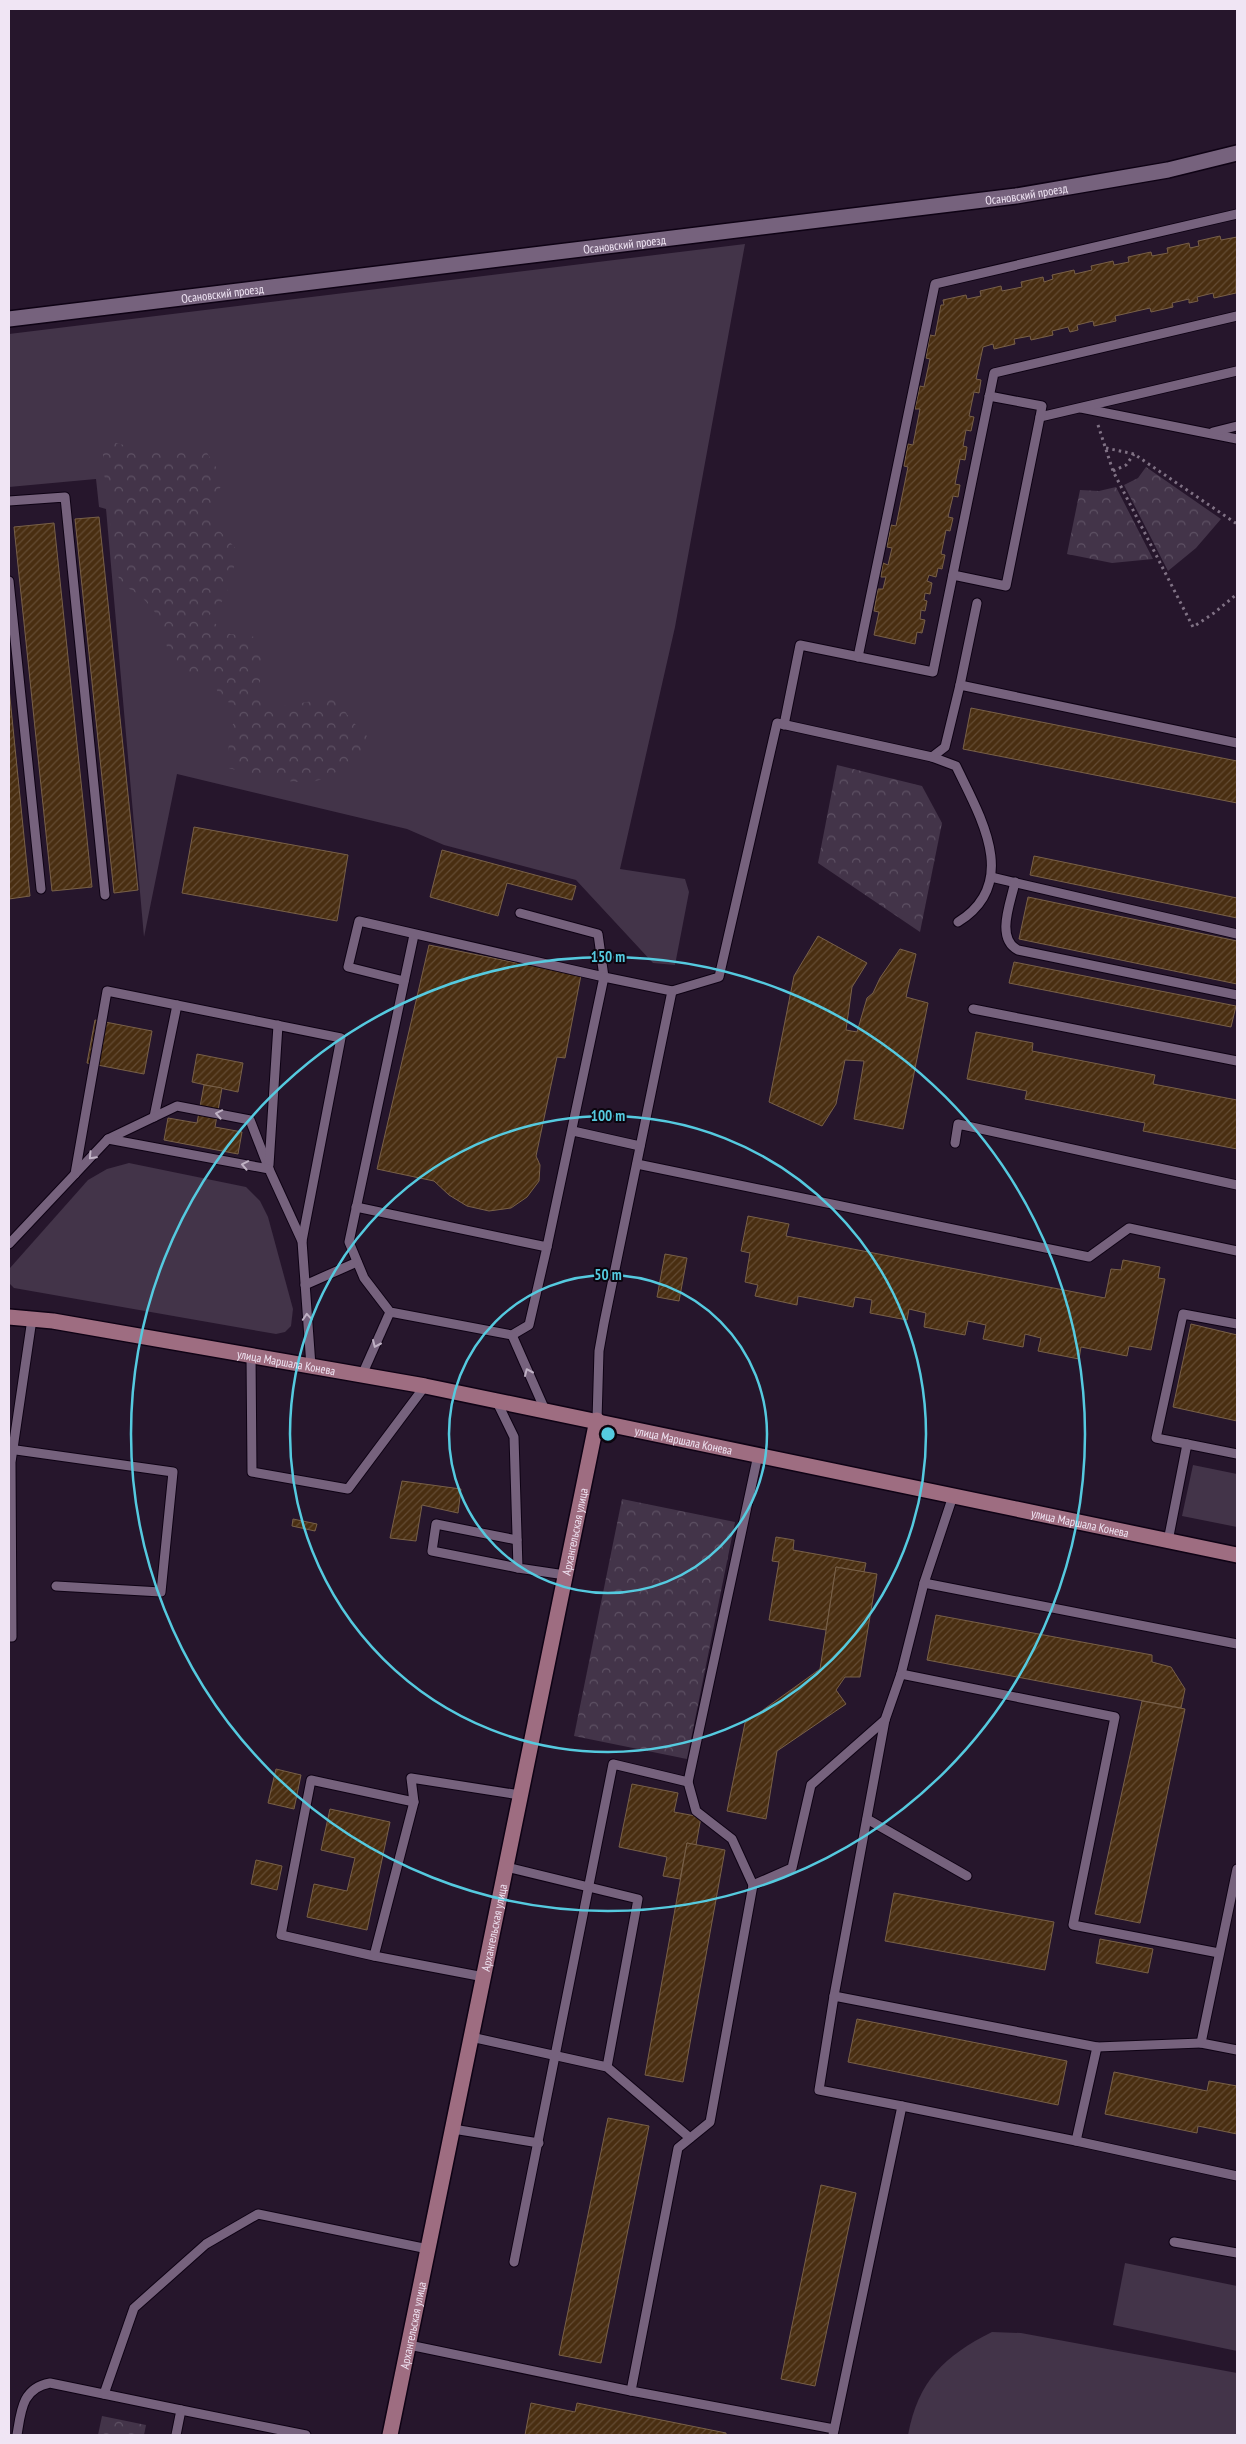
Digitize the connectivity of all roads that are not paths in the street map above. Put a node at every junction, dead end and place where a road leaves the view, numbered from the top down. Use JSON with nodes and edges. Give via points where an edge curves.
{"nodes":[{"id":1,"x":1237,"y":153,"type":"edge"},
{"id":2,"x":1237,"y":214,"type":"edge"},
{"id":3,"x":1237,"y":316,"type":"edge"},
{"id":4,"x":9,"y":318,"type":"edge"},
{"id":5,"x":1237,"y":371,"type":"edge"},
{"id":6,"x":989,"y":396,"type":"junction"},
{"id":7,"x":1079,"y":408,"type":"junction"},
{"id":8,"x":1040,"y":417,"type":"junction"},
{"id":9,"x":1237,"y":426,"type":"edge"},
{"id":10,"x":1208,"y":433,"type":"junction"},
{"id":11,"x":1237,"y":438,"type":"edge"},
{"id":12,"x":9,"y":501,"type":"edge"},
{"id":13,"x":953,"y":575,"type":"junction"},
{"id":14,"x":9,"y":581,"type":"edge"},
{"id":15,"x":977,"y":603,"type":"dead end"},
{"id":16,"x":858,"y":657,"type":"junction"},
{"id":17,"x":960,"y":685,"type":"junction"},
{"id":18,"x":784,"y":725,"type":"junction"},
{"id":19,"x":1237,"y":743,"type":"edge"},
{"id":20,"x":932,"y":758,"type":"junction"},
{"id":21,"x":991,"y":877,"type":"junction"},
{"id":22,"x":1015,"y":882,"type":"junction"},
{"id":23,"x":41,"y":889,"type":"dead end"},
{"id":24,"x":105,"y":895,"type":"dead end"},
{"id":25,"x":520,"y":913,"type":"dead end"},
{"id":26,"x":958,"y":922,"type":"dead end"},
{"id":27,"x":1237,"y":934,"type":"edge"},
{"id":28,"x":414,"y":935,"type":"junction"},
{"id":29,"x":604,"y":977,"type":"junction"},
{"id":30,"x":404,"y":981,"type":"junction"},
{"id":31,"x":672,"y":991,"type":"junction"},
{"id":32,"x":1237,"y":995,"type":"edge"},
{"id":33,"x":177,"y":1005,"type":"junction"},
{"id":34,"x":973,"y":1009,"type":"dead end"},
{"id":35,"x":278,"y":1026,"type":"junction"},
{"id":36,"x":1237,"y":1061,"type":"edge"},
{"id":37,"x":154,"y":1117,"type":"junction"},
{"id":38,"x":573,"y":1131,"type":"junction"},
{"id":39,"x":108,"y":1139,"type":"junction"},
{"id":40,"x":954,"y":1142,"type":"dead end"},
{"id":41,"x":640,"y":1146,"type":"junction"},
{"id":42,"x":637,"y":1164,"type":"junction"},
{"id":43,"x":269,"y":1169,"type":"junction"},
{"id":44,"x":74,"y":1174,"type":"junction"},
{"id":45,"x":1237,"y":1185,"type":"edge"},
{"id":46,"x":356,"y":1208,"type":"junction"},
{"id":47,"x":302,"y":1240,"type":"junction"},
{"id":48,"x":9,"y":1244,"type":"edge"},
{"id":49,"x":547,"y":1247,"type":"junction"},
{"id":50,"x":1237,"y":1251,"type":"edge"},
{"id":51,"x":357,"y":1262,"type":"junction"},
{"id":52,"x":305,"y":1285,"type":"junction"},
{"id":53,"x":390,"y":1312,"type":"junction"},
{"id":54,"x":9,"y":1317,"type":"edge"},
{"id":55,"x":32,"y":1319,"type":"junction"},
{"id":56,"x":1237,"y":1324,"type":"edge"},
{"id":57,"x":512,"y":1334,"type":"junction"},
{"id":58,"x":251,"y":1355,"type":"junction"},
{"id":59,"x":311,"y":1366,"type":"junction"},
{"id":60,"x":362,"y":1375,"type":"junction"},
{"id":61,"x":424,"y":1386,"type":"junction"},
{"id":62,"x":495,"y":1400,"type":"junction"},
{"id":63,"x":545,"y":1410,"type":"junction"},
{"id":64,"x":597,"y":1420,"type":"junction"},
{"id":65,"x":1187,"y":1444,"type":"junction"},
{"id":66,"x":11,"y":1449,"type":"edge"},
{"id":67,"x":1237,"y":1454,"type":"edge"},
{"id":68,"x":758,"y":1455,"type":"junction"},
{"id":69,"x":953,"y":1496,"type":"junction"},
{"id":70,"x":518,"y":1540,"type":"junction"},
{"id":71,"x":1168,"y":1541,"type":"junction"},
{"id":72,"x":1237,"y":1555,"type":"edge"},
{"id":73,"x":518,"y":1568,"type":"junction"},
{"id":74,"x":565,"y":1575,"type":"junction"},
{"id":75,"x":924,"y":1583,"type":"junction"},
{"id":76,"x":56,"y":1586,"type":"dead end"},
{"id":77,"x":9,"y":1637,"type":"edge"},
{"id":78,"x":1237,"y":1644,"type":"edge"},
{"id":79,"x":901,"y":1674,"type":"junction"},
{"id":80,"x":885,"y":1720,"type":"junction"},
{"id":81,"x":688,"y":1782,"type":"junction"},
{"id":82,"x":520,"y":1795,"type":"junction"},
{"id":83,"x":414,"y":1802,"type":"junction"},
{"id":84,"x":867,"y":1819,"type":"junction"},
{"id":85,"x":506,"y":1867,"type":"junction"},
{"id":86,"x":1237,"y":1870,"type":"edge"},
{"id":87,"x":967,"y":1876,"type":"dead end"},
{"id":88,"x":753,"y":1885,"type":"junction"},
{"id":89,"x":589,"y":1888,"type":"junction"},
{"id":90,"x":1219,"y":1953,"type":"junction"},
{"id":91,"x":374,"y":1956,"type":"junction"},
{"id":92,"x":484,"y":1977,"type":"junction"},
{"id":93,"x":834,"y":1996,"type":"junction"},
{"id":94,"x":471,"y":2037,"type":"junction"},
{"id":95,"x":1201,"y":2043,"type":"junction"},
{"id":96,"x":1096,"y":2048,"type":"junction"},
{"id":97,"x":1237,"y":2050,"type":"edge"},
{"id":98,"x":556,"y":2055,"type":"junction"},
{"id":99,"x":607,"y":2066,"type":"junction"},
{"id":100,"x":902,"y":2106,"type":"junction"},
{"id":101,"x":453,"y":2129,"type":"junction"},
{"id":102,"x":690,"y":2138,"type":"junction"},
{"id":103,"x":1076,"y":2141,"type":"junction"},
{"id":104,"x":539,"y":2143,"type":"junction"},
{"id":105,"x":1237,"y":2176,"type":"edge"},
{"id":106,"x":1174,"y":2242,"type":"dead end"},
{"id":107,"x":428,"y":2249,"type":"junction"},
{"id":108,"x":1237,"y":2253,"type":"edge"},
{"id":109,"x":514,"y":2262,"type":"dead end"},
{"id":110,"x":409,"y":2345,"type":"junction"},
{"id":111,"x":631,"y":2391,"type":"junction"},
{"id":112,"x":104,"y":2394,"type":"junction"},
{"id":113,"x":181,"y":2410,"type":"junction"},
{"id":114,"x":833,"y":2432,"type":"edge"},
{"id":115,"x":286,"y":2433,"type":"edge"},
{"id":116,"x":17,"y":2435,"type":"edge"},
{"id":117,"x":176,"y":2435,"type":"edge"},
{"id":118,"x":306,"y":2435,"type":"edge"},
{"id":119,"x":390,"y":2435,"type":"edge"}],
"edges":[{"from":1,"to":4,"type":"street","name":"Осановский проезд","via":[[1168,170],[1016,196]]},
{"from":2,"to":16,"type":"lane","via":[[934,284]]},
{"from":3,"to":6,"type":"lane","via":[[994,372]]},
{"from":5,"to":7,"type":"lane"},
{"from":6,"to":8,"type":"lane","via":[[1042,406]]},
{"from":6,"to":13,"type":"lane"},
{"from":7,"to":8,"type":"lane"},
{"from":7,"to":10,"type":"lane"},
{"from":8,"to":13,"type":"lane","via":[[1006,586]]},
{"from":9,"to":10,"type":"lane"},
{"from":10,"to":11,"type":"lane"},
{"from":12,"to":24,"type":"lane","via":[[66,497]]},
{"from":13,"to":16,"type":"lane","via":[[933,672]]},
{"from":14,"to":23,"type":"lane"},
{"from":15,"to":17,"type":"lane"},
{"from":16,"to":18,"type":"lane","via":[[800,645]]},
{"from":17,"to":19,"type":"lane"},
{"from":17,"to":20,"type":"lane","via":[[945,747]]},
{"from":18,"to":20,"type":"lane"},
{"from":18,"to":31,"type":"lane","via":[[777,723],[719,977]]},
{"from":20,"to":21,"type":"lane","via":[[956,766],[989,846]]},
{"from":21,"to":22,"type":"lane"},
{"from":21,"to":26,"type":"lane","via":[[978,906]]},
{"from":22,"to":27,"type":"lane"},
{"from":22,"to":32,"type":"lane","via":[[1006,936],[1011,946],[1018,950]]},
{"from":25,"to":29,"type":"lane","via":[[598,934]]},
{"from":28,"to":29,"type":"lane"},
{"from":28,"to":30,"type":"lane"},
{"from":28,"to":30,"type":"lane","via":[[359,921],[348,967]]},
{"from":29,"to":31,"type":"lane"},
{"from":29,"to":38,"type":"lane"},
{"from":30,"to":46,"type":"lane"},
{"from":31,"to":41,"type":"lane"},
{"from":33,"to":35,"type":"lane"},
{"from":33,"to":37,"type":"lane"},
{"from":33,"to":44,"type":"lane","via":[[107,991]]},
{"from":34,"to":36,"type":"lane"},
{"from":35,"to":43,"type":"lane"},
{"from":35,"to":47,"type":"lane","via":[[341,1038]]},
{"from":37,"to":39,"type":"lane"},
{"from":43,"to":37,"type":"lane","one_way":true,"via":[[250,1120],[177,1106]]},
{"from":38,"to":41,"type":"lane"},
{"from":38,"to":49,"type":"lane"},
{"from":43,"to":39,"type":"lane","one_way":true},
{"from":39,"to":44,"type":"lane","one_way":true},
{"from":40,"to":45,"type":"lane","via":[[958,1124]]},
{"from":41,"to":42,"type":"lane"},
{"from":42,"to":50,"type":"lane","via":[[1089,1257],[1128,1228]]},
{"from":42,"to":64,"type":"lane","via":[[599,1351]]},
{"from":43,"to":47,"type":"lane"},
{"from":44,"to":48,"type":"lane"},
{"from":46,"to":49,"type":"lane"},
{"from":46,"to":51,"type":"lane","via":[[349,1242]]},
{"from":47,"to":52,"type":"lane"},
{"from":49,"to":57,"type":"lane","via":[[529,1325]]},
{"from":51,"to":52,"type":"lane"},
{"from":51,"to":53,"type":"lane","via":[[364,1278]]},
{"from":59,"to":52,"type":"lane","one_way":true},
{"from":53,"to":57,"type":"lane"},
{"from":53,"to":60,"type":"lane","one_way":true},
{"from":54,"to":55,"type":"main road","name":"улица Маршала Конева"},
{"from":55,"to":58,"type":"main road","name":"улица Маршала Конева"},
{"from":55,"to":66,"type":"lane"},
{"from":56,"to":65,"type":"lane","via":[[1183,1314],[1156,1438]]},
{"from":63,"to":57,"type":"lane","one_way":true},
{"from":58,"to":59,"type":"main road","name":"улица Маршала Конева"},
{"from":58,"to":61,"type":"lane","via":[[252,1472],[328,1486],[348,1489]]},
{"from":59,"to":60,"type":"main road","name":"улица Маршала Конева"},
{"from":60,"to":61,"type":"main road","name":"улица Маршала Конева"},
{"from":61,"to":62,"type":"main road","name":"улица Маршала Конева"},
{"from":62,"to":63,"type":"main road","name":"улица Маршала Конева"},
{"from":62,"to":70,"type":"lane","via":[[514,1437]]},
{"from":63,"to":64,"type":"main road","name":"улица Маршала Конева"},
{"from":64,"to":68,"type":"main road","name":"улица Маршала Конева"},
{"from":64,"to":74,"type":"main road","name":"Архангельская улица"},
{"from":65,"to":67,"type":"lane"},
{"from":65,"to":71,"type":"lane"},
{"from":66,"to":76,"type":"lane","via":[[173,1472],[160,1592]]},
{"from":66,"to":77,"type":"lane","via":[[12,1637]]},
{"from":68,"to":69,"type":"main road","name":"улица Маршала Конева"},
{"from":68,"to":81,"type":"lane"},
{"from":69,"to":71,"type":"main road","name":"улица Маршала Конева"},
{"from":69,"to":75,"type":"lane"},
{"from":70,"to":73,"type":"lane"},
{"from":70,"to":73,"type":"lane","via":[[436,1524],[432,1550]]},
{"from":71,"to":72,"type":"main road","name":"улица Маршала Конева"},
{"from":73,"to":74,"type":"lane"},
{"from":74,"to":82,"type":"main road","name":"Архангельская улица"},
{"from":75,"to":78,"type":"lane"},
{"from":75,"to":79,"type":"lane"},
{"from":79,"to":80,"type":"lane"},
{"from":79,"to":90,"type":"lane","via":[[1115,1717],[1073,1925]]},
{"from":80,"to":84,"type":"lane"},
{"from":80,"to":88,"type":"lane","via":[[811,1785],[792,1868]]},
{"from":81,"to":88,"type":"lane","via":[[696,1811],[732,1839]]},
{"from":81,"to":89,"type":"lane","via":[[613,1764]]},
{"from":82,"to":83,"type":"lane","via":[[411,1778]]},
{"from":82,"to":85,"type":"main road","name":"Архангельская улица"},
{"from":83,"to":91,"type":"lane"},
{"from":83,"to":91,"type":"lane","via":[[311,1780],[281,1935]]},
{"from":84,"to":87,"type":"lane"},
{"from":84,"to":93,"type":"lane"},
{"from":85,"to":89,"type":"lane"},
{"from":85,"to":92,"type":"main road","name":"Архангельская улица"},
{"from":86,"to":90,"type":"lane"},
{"from":88,"to":102,"type":"lane","via":[[710,2122]]},
{"from":89,"to":98,"type":"lane"},
{"from":89,"to":99,"type":"lane","via":[[638,1900]]},
{"from":90,"to":95,"type":"lane"},
{"from":91,"to":92,"type":"lane"},
{"from":92,"to":94,"type":"main road","name":"Архангельская улица"},
{"from":93,"to":96,"type":"lane"},
{"from":93,"to":100,"type":"lane","via":[[819,2090]]},
{"from":94,"to":98,"type":"lane"},
{"from":94,"to":101,"type":"main road","name":"Архангельская улица"},
{"from":95,"to":96,"type":"lane"},
{"from":95,"to":97,"type":"lane"},
{"from":96,"to":103,"type":"lane"},
{"from":98,"to":99,"type":"lane"},
{"from":98,"to":104,"type":"lane"},
{"from":99,"to":102,"type":"lane"},
{"from":100,"to":103,"type":"lane"},
{"from":100,"to":114,"type":"lane"},
{"from":101,"to":104,"type":"lane"},
{"from":101,"to":107,"type":"main road","name":"Архангельская улица"},
{"from":102,"to":111,"type":"lane","via":[[678,2148]]},
{"from":103,"to":105,"type":"lane"},
{"from":104,"to":109,"type":"lane"},
{"from":106,"to":108,"type":"lane"},
{"from":107,"to":110,"type":"main road","name":"Архангельская улица"},
{"from":107,"to":112,"type":"lane","via":[[258,2214],[206,2244],[134,2308]]},
{"from":110,"to":111,"type":"lane"},
{"from":110,"to":119,"type":"main road","name":"Архангельская улица"},
{"from":111,"to":114,"type":"lane"},
{"from":112,"to":113,"type":"lane"},
{"from":112,"to":116,"type":"lane","via":[[50,2383],[36,2387],[24,2400]]},
{"from":113,"to":115,"type":"lane"},
{"from":113,"to":117,"type":"lane"},
{"from":115,"to":118,"type":"lane"}]}
